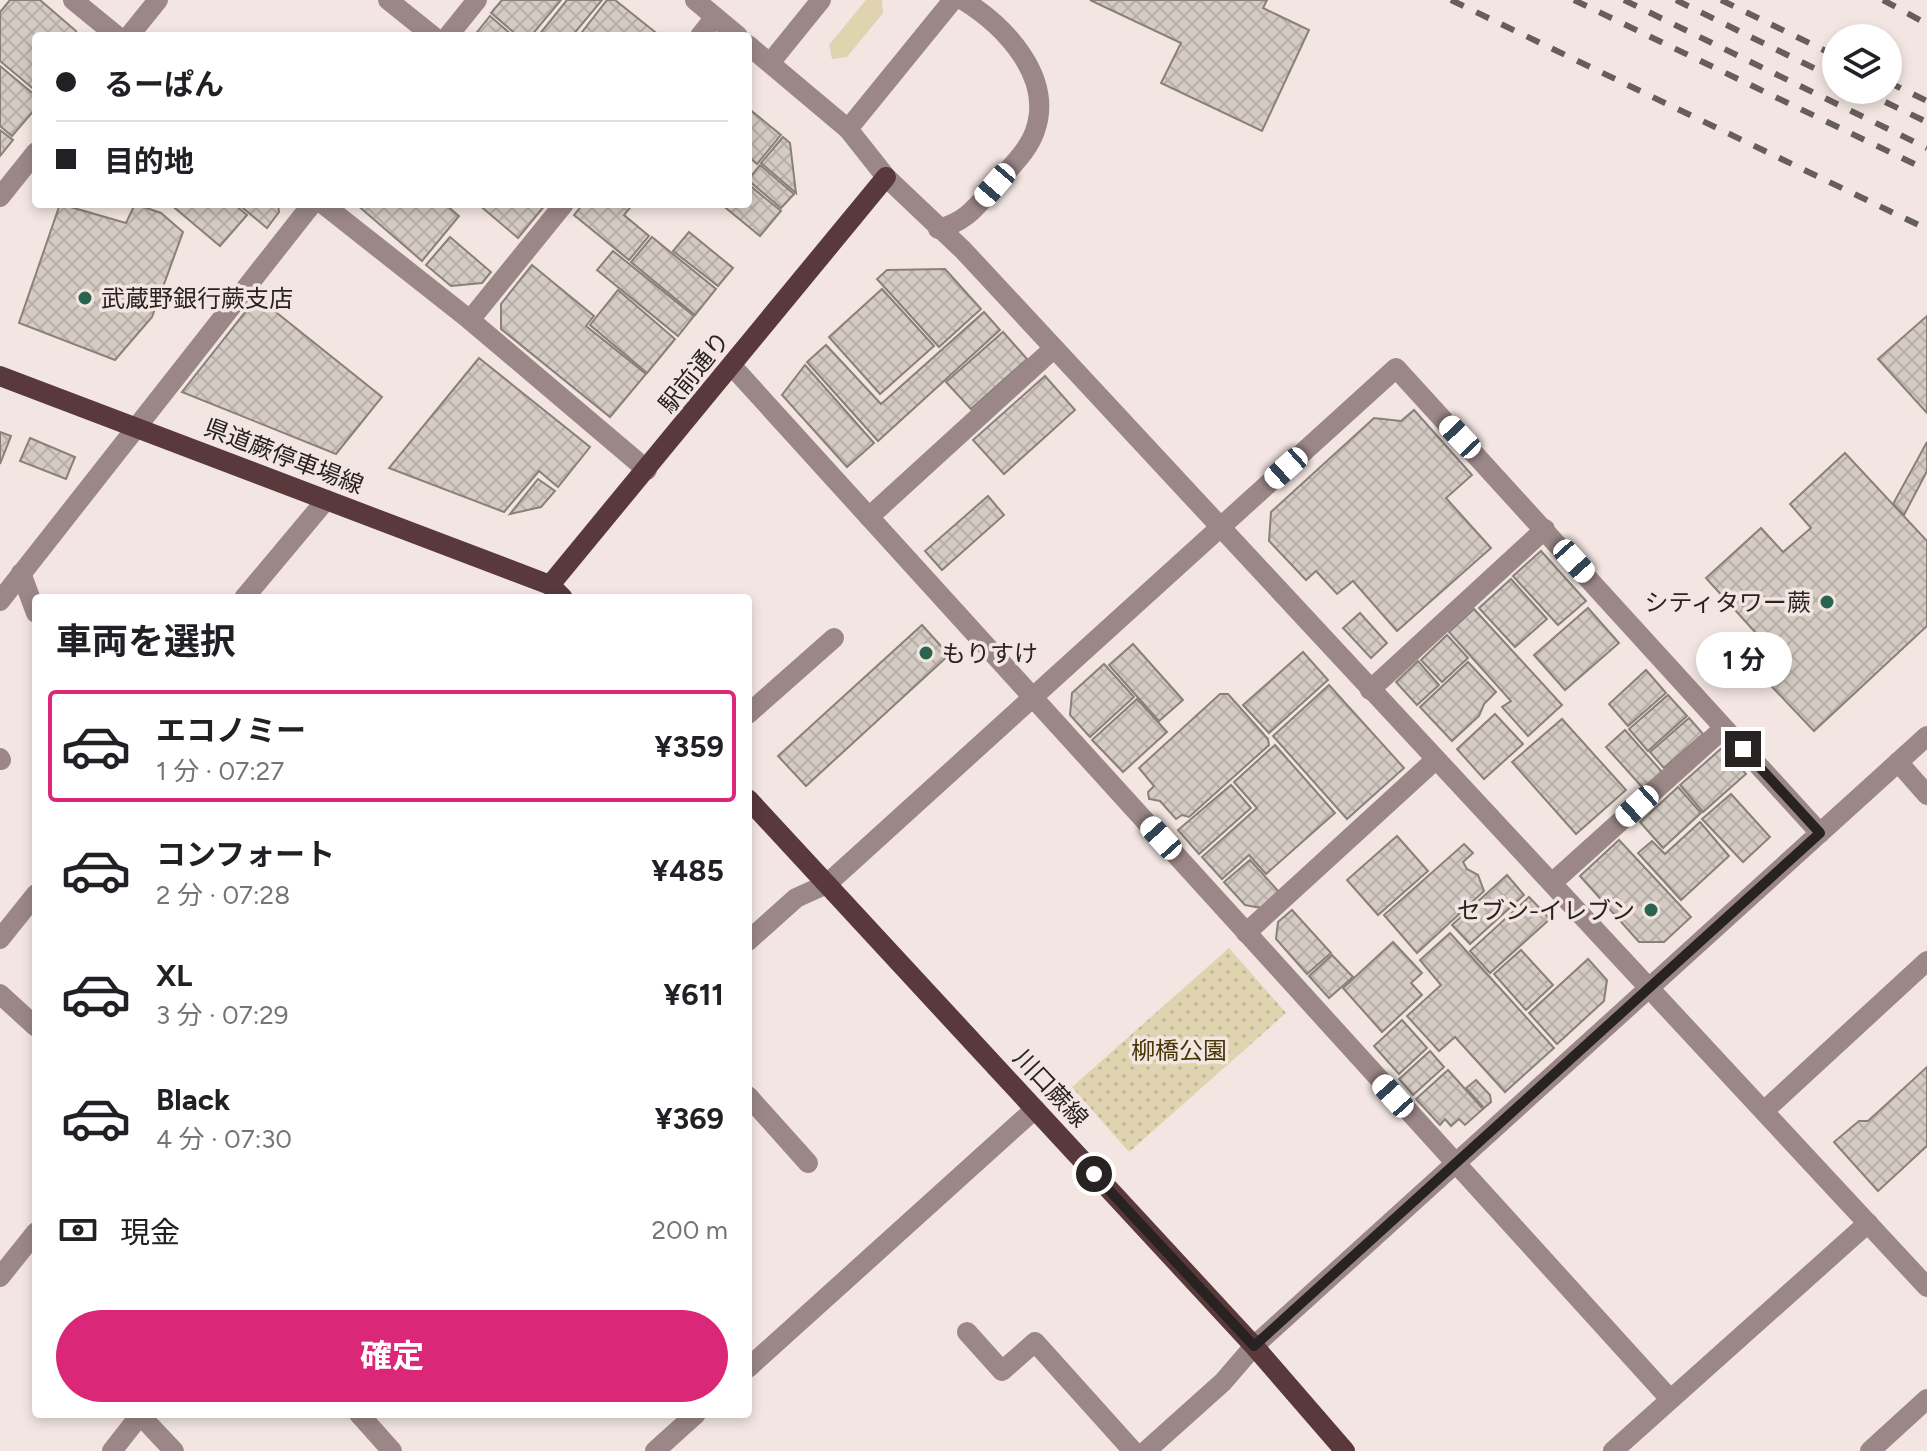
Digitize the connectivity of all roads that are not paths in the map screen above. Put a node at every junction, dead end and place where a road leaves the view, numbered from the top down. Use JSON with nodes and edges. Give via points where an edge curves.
{"nodes":[{"id":1,"x":73,"y":0,"type":"edge"},
{"id":2,"x":158,"y":0,"type":"edge"},
{"id":3,"x":388,"y":0,"type":"edge"},
{"id":4,"x":477,"y":0,"type":"edge"},
{"id":5,"x":695,"y":0,"type":"edge"},
{"id":6,"x":821,"y":0,"type":"edge"},
{"id":7,"x":953,"y":0,"type":"edge"},
{"id":8,"x":963,"y":0,"type":"edge"},
{"id":9,"x":715,"y":17,"type":"junction"},
{"id":10,"x":112,"y":32,"type":"edge"},
{"id":11,"x":132,"y":32,"type":"edge"},
{"id":12,"x":428,"y":32,"type":"edge"},
{"id":13,"x":451,"y":32,"type":"edge"},
{"id":14,"x":703,"y":32,"type":"edge"},
{"id":15,"x":733,"y":32,"type":"edge"},
{"id":16,"x":752,"y":48,"type":"edge"},
{"id":17,"x":770,"y":63,"type":"junction"},
{"id":18,"x":848,"y":129,"type":"junction"},
{"id":19,"x":32,"y":157,"type":"edge"},
{"id":20,"x":886,"y":177,"type":"junction"},
{"id":21,"x":0,"y":197,"type":"edge"},
{"id":22,"x":309,"y":208,"type":"edge"},
{"id":23,"x":328,"y":208,"type":"edge"},
{"id":24,"x":561,"y":208,"type":"edge"},
{"id":25,"x":938,"y":229,"type":"junction"},
{"id":26,"x":470,"y":320,"type":"junction"},
{"id":27,"x":1052,"y":350,"type":"junction"},
{"id":28,"x":732,"y":366,"type":"junction"},
{"id":29,"x":0,"y":376,"type":"edge"},
{"id":30,"x":134,"y":426,"type":"junction"},
{"id":31,"x":647,"y":470,"type":"junction"},
{"id":32,"x":326,"y":500,"type":"junction"},
{"id":33,"x":869,"y":517,"type":"junction"},
{"id":34,"x":1220,"y":529,"type":"junction"},
{"id":35,"x":1545,"y":529,"type":"junction"},
{"id":36,"x":21,"y":573,"type":"junction"},
{"id":37,"x":247,"y":594,"type":"edge"},
{"id":38,"x":551,"y":594,"type":"edge"},
{"id":39,"x":0,"y":601,"type":"edge"},
{"id":40,"x":32,"y":602,"type":"edge"},
{"id":41,"x":834,"y":638,"type":"dead end"},
{"id":42,"x":1370,"y":690,"type":"junction"},
{"id":43,"x":1032,"y":696,"type":"junction"},
{"id":44,"x":752,"y":710,"type":"edge"},
{"id":45,"x":1723,"y":729,"type":"junction"},
{"id":46,"x":1927,"y":736,"type":"edge"},
{"id":47,"x":1435,"y":760,"type":"junction"},
{"id":48,"x":1898,"y":762,"type":"junction"},
{"id":49,"x":1927,"y":795,"type":"edge"},
{"id":50,"x":752,"y":803,"type":"edge"},
{"id":51,"x":1820,"y":833,"type":"junction"},
{"id":52,"x":1552,"y":883,"type":"junction"},
{"id":53,"x":827,"y":884,"type":"junction"},
{"id":54,"x":32,"y":899,"type":"edge"},
{"id":55,"x":1246,"y":933,"type":"junction"},
{"id":56,"x":752,"y":937,"type":"edge"},
{"id":57,"x":0,"y":939,"type":"edge"},
{"id":58,"x":1927,"y":961,"type":"edge"},
{"id":59,"x":1648,"y":990,"type":"junction"},
{"id":60,"x":0,"y":994,"type":"edge"},
{"id":61,"x":32,"y":1023,"type":"edge"},
{"id":62,"x":752,"y":1100,"type":"edge"},
{"id":63,"x":1035,"y":1109,"type":"junction"},
{"id":64,"x":1764,"y":1111,"type":"junction"},
{"id":65,"x":808,"y":1163,"type":"dead end"},
{"id":66,"x":1456,"y":1166,"type":"junction"},
{"id":67,"x":1868,"y":1223,"type":"junction"},
{"id":68,"x":32,"y":1237,"type":"edge"},
{"id":69,"x":0,"y":1277,"type":"edge"},
{"id":70,"x":1927,"y":1287,"type":"edge"},
{"id":71,"x":967,"y":1332,"type":"dead end"},
{"id":72,"x":1254,"y":1346,"type":"junction"},
{"id":73,"x":752,"y":1364,"type":"edge"},
{"id":74,"x":1670,"y":1399,"type":"junction"},
{"id":75,"x":1927,"y":1399,"type":"edge"},
{"id":76,"x":138,"y":1418,"type":"edge"},
{"id":77,"x":145,"y":1418,"type":"edge"},
{"id":78,"x":363,"y":1418,"type":"edge"},
{"id":79,"x":692,"y":1418,"type":"edge"},
{"id":80,"x":112,"y":1451,"type":"edge"},
{"id":81,"x":174,"y":1451,"type":"edge"},
{"id":82,"x":392,"y":1451,"type":"edge"},
{"id":83,"x":655,"y":1451,"type":"edge"},
{"id":84,"x":1133,"y":1451,"type":"edge"},
{"id":85,"x":1146,"y":1451,"type":"edge"},
{"id":86,"x":1345,"y":1451,"type":"edge"},
{"id":87,"x":1613,"y":1451,"type":"edge"},
{"id":88,"x":1870,"y":1451,"type":"edge"}],
"edges":[{"from":1,"to":10,"type":"street"},
{"from":2,"to":11,"type":"street"},
{"from":3,"to":12,"type":"street"},
{"from":4,"to":13,"type":"street"},
{"from":5,"to":9,"type":"street"},
{"from":6,"to":17,"type":"street"},
{"from":7,"to":18,"type":"street"},
{"from":8,"to":25,"type":"street","via":[[999,24],[1020,50],[1040,109],[1027,148],[964,221]]},
{"from":9,"to":14,"type":"street"},
{"from":9,"to":15,"type":"street"},
{"from":16,"to":17,"type":"street"},
{"from":17,"to":18,"type":"street"},
{"from":18,"to":20,"type":"street"},
{"from":19,"to":21,"type":"street"},
{"from":20,"to":25,"type":"street"},
{"from":20,"to":28,"type":"main road","name":"駅前通り"},
{"from":22,"to":30,"type":"street"},
{"from":23,"to":26,"type":"street"},
{"from":24,"to":26,"type":"street"},
{"from":25,"to":27,"type":"street"},
{"from":26,"to":31,"type":"street"},
{"from":27,"to":33,"type":"street"},
{"from":27,"to":34,"type":"street"},
{"from":28,"to":31,"type":"main road","name":"駅前通り"},
{"from":28,"to":33,"type":"street"},
{"from":29,"to":30,"type":"main road","name":"県道蕨停車場線"},
{"from":30,"to":32,"type":"main road","name":"県道蕨停車場線"},
{"from":30,"to":36,"type":"street"},
{"from":31,"to":38,"type":"main road","name":"駅前通り"},
{"from":32,"to":37,"type":"street"},
{"from":32,"to":38,"type":"main road","name":"県道蕨停車場線"},
{"from":33,"to":43,"type":"street"},
{"from":34,"to":35,"type":"street","via":[[1396,368]]},
{"from":34,"to":42,"type":"street"},
{"from":34,"to":43,"type":"street"},
{"from":35,"to":42,"type":"street"},
{"from":35,"to":45,"type":"street"},
{"from":36,"to":39,"type":"street"},
{"from":36,"to":40,"type":"street"},
{"from":41,"to":44,"type":"street"},
{"from":42,"to":47,"type":"street"},
{"from":43,"to":53,"type":"street"},
{"from":43,"to":55,"type":"street"},
{"from":45,"to":51,"type":"street"},
{"from":45,"to":52,"type":"street"},
{"from":46,"to":48,"type":"street"},
{"from":47,"to":52,"type":"street"},
{"from":47,"to":55,"type":"street"},
{"from":48,"to":49,"type":"street"},
{"from":48,"to":51,"type":"street"},
{"from":50,"to":53,"type":"main road","name":"川口蕨線"},
{"from":51,"to":59,"type":"street"},
{"from":52,"to":59,"type":"street"},
{"from":53,"to":56,"type":"street","via":[[796,898]]},
{"from":53,"to":63,"type":"main road","name":"川口蕨線"},
{"from":54,"to":57,"type":"street"},
{"from":55,"to":66,"type":"street"},
{"from":58,"to":64,"type":"street"},
{"from":59,"to":64,"type":"street"},
{"from":59,"to":66,"type":"street"},
{"from":60,"to":61,"type":"street"},
{"from":62,"to":65,"type":"street"},
{"from":63,"to":72,"type":"main road","name":"川口蕨線"},
{"from":63,"to":73,"type":"street"},
{"from":64,"to":67,"type":"street"},
{"from":66,"to":72,"type":"street"},
{"from":66,"to":74,"type":"street"},
{"from":67,"to":70,"type":"street"},
{"from":67,"to":74,"type":"street"},
{"from":68,"to":69,"type":"street"},
{"from":71,"to":84,"type":"street","via":[[1002,1371],[1035,1342]]},
{"from":72,"to":85,"type":"street","via":[[1223,1382]]},
{"from":72,"to":86,"type":"main road","name":"川口蕨線"},
{"from":74,"to":87,"type":"street"},
{"from":75,"to":88,"type":"street"},
{"from":76,"to":80,"type":"street"},
{"from":77,"to":81,"type":"street"},
{"from":78,"to":82,"type":"street"},
{"from":79,"to":83,"type":"street"}]}
